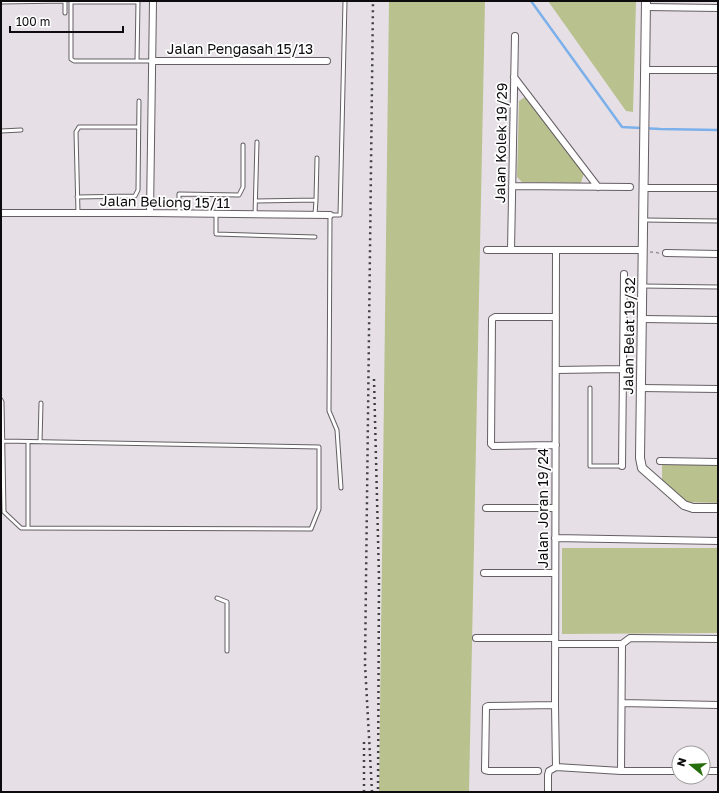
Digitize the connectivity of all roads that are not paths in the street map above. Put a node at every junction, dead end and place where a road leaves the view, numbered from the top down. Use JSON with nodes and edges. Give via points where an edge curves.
{"nodes":[{"id":1,"x":138,"y":1,"type":"edge"},
{"id":2,"x":154,"y":1,"type":"edge"},
{"id":3,"x":345,"y":1,"type":"edge"},
{"id":4,"x":1,"y":2,"type":"edge"},
{"id":5,"x":71,"y":2,"type":"edge"},
{"id":6,"x":646,"y":4,"type":"edge"},
{"id":7,"x":718,"y":8,"type":"edge"},
{"id":8,"x":65,"y":13,"type":"dead end"},
{"id":9,"x":515,"y":36,"type":"dead end"},
{"id":10,"x":153,"y":60,"type":"junction"},
{"id":11,"x":137,"y":61,"type":"junction"},
{"id":12,"x":327,"y":61,"type":"dead end"},
{"id":13,"x":646,"y":70,"type":"junction"},
{"id":14,"x":718,"y":70,"type":"edge"},
{"id":15,"x":514,"y":77,"type":"junction"},
{"id":16,"x":139,"y":101,"type":"dead end"},
{"id":17,"x":138,"y":128,"type":"junction"},
{"id":18,"x":21,"y":130,"type":"dead end"},
{"id":19,"x":1,"y":131,"type":"edge"},
{"id":20,"x":257,"y":142,"type":"dead end"},
{"id":21,"x":243,"y":145,"type":"dead end"},
{"id":22,"x":317,"y":158,"type":"dead end"},
{"id":23,"x":512,"y":186,"type":"junction"},
{"id":24,"x":598,"y":186,"type":"junction"},
{"id":25,"x":630,"y":187,"type":"dead end"},
{"id":26,"x":644,"y":188,"type":"junction"},
{"id":27,"x":718,"y":188,"type":"edge"},
{"id":28,"x":77,"y":197,"type":"junction"},
{"id":29,"x":256,"y":200,"type":"junction"},
{"id":30,"x":316,"y":200,"type":"junction"},
{"id":31,"x":78,"y":213,"type":"junction"},
{"id":32,"x":150,"y":213,"type":"junction"},
{"id":33,"x":1,"y":214,"type":"edge"},
{"id":34,"x":179,"y":214,"type":"junction"},
{"id":35,"x":216,"y":214,"type":"junction"},
{"id":36,"x":255,"y":214,"type":"junction"},
{"id":37,"x":315,"y":215,"type":"junction"},
{"id":38,"x":330,"y":215,"type":"junction"},
{"id":39,"x":644,"y":220,"type":"junction"},
{"id":40,"x":718,"y":221,"type":"edge"},
{"id":41,"x":315,"y":237,"type":"dead end"},
{"id":42,"x":486,"y":250,"type":"dead end"},
{"id":43,"x":511,"y":250,"type":"junction"},
{"id":44,"x":556,"y":250,"type":"junction"},
{"id":45,"x":643,"y":251,"type":"junction"},
{"id":46,"x":666,"y":253,"type":"road end"},
{"id":47,"x":718,"y":254,"type":"edge"},
{"id":48,"x":624,"y":274,"type":"dead end"},
{"id":49,"x":643,"y":286,"type":"junction"},
{"id":50,"x":718,"y":287,"type":"edge"},
{"id":51,"x":556,"y":317,"type":"junction"},
{"id":52,"x":642,"y":319,"type":"junction"},
{"id":53,"x":718,"y":320,"type":"edge"},
{"id":54,"x":623,"y":369,"type":"junction"},
{"id":55,"x":556,"y":370,"type":"junction"},
{"id":56,"x":590,"y":388,"type":"dead end"},
{"id":57,"x":641,"y":388,"type":"junction"},
{"id":58,"x":718,"y":389,"type":"edge"},
{"id":59,"x":1,"y":400,"type":"edge"},
{"id":60,"x":41,"y":403,"type":"dead end"},
{"id":61,"x":3,"y":441,"type":"junction"},
{"id":62,"x":28,"y":442,"type":"junction"},
{"id":63,"x":40,"y":442,"type":"junction"},
{"id":64,"x":556,"y":445,"type":"junction"},
{"id":65,"x":660,"y":461,"type":"dead end"},
{"id":66,"x":718,"y":462,"type":"edge"},
{"id":67,"x":622,"y":466,"type":"joint"},
{"id":68,"x":341,"y":488,"type":"dead end"},
{"id":69,"x":486,"y":508,"type":"dead end"},
{"id":70,"x":555,"y":508,"type":"junction"},
{"id":71,"x":718,"y":508,"type":"edge"},
{"id":72,"x":28,"y":528,"type":"junction"},
{"id":73,"x":555,"y":538,"type":"junction"},
{"id":74,"x":718,"y":541,"type":"edge"},
{"id":75,"x":484,"y":573,"type":"dead end"},
{"id":76,"x":555,"y":573,"type":"junction"},
{"id":77,"x":217,"y":598,"type":"dead end"},
{"id":78,"x":476,"y":638,"type":"dead end"},
{"id":79,"x":718,"y":639,"type":"edge"},
{"id":80,"x":555,"y":641,"type":"junction"},
{"id":81,"x":622,"y":644,"type":"junction"},
{"id":82,"x":227,"y":651,"type":"dead end"},
{"id":83,"x":622,"y":703,"type":"junction"},
{"id":84,"x":555,"y":705,"type":"junction"},
{"id":85,"x":718,"y":705,"type":"edge"},
{"id":86,"x":556,"y":767,"type":"junction"},
{"id":87,"x":538,"y":771,"type":"dead end"},
{"id":88,"x":621,"y":771,"type":"junction"},
{"id":89,"x":671,"y":771,"type":"edge"},
{"id":90,"x":548,"y":792,"type":"edge"}],
"edges":[{"from":1,"to":5,"type":"lane"},
{"from":1,"to":11,"type":"lane"},
{"from":2,"to":10,"type":"street"},
{"from":3,"to":38,"type":"lane","via":[[340,215]]},
{"from":4,"to":8,"type":"lane","via":[[65,1]]},
{"from":5,"to":11,"type":"lane","via":[[71,59]]},
{"from":6,"to":7,"type":"street"},
{"from":6,"to":13,"type":"street","name":"Jalan Belat 19/32"},
{"from":9,"to":15,"type":"street","name":"Jalan Kolek 19/29"},
{"from":10,"to":11,"type":"lane"},
{"from":10,"to":12,"type":"street","name":"Jalan Pengasah 15/13"},
{"from":10,"to":32,"type":"street"},
{"from":13,"to":14,"type":"street"},
{"from":13,"to":26,"type":"street","name":"Jalan Belat 19/32"},
{"from":15,"to":23,"type":"street","name":"Jalan Kolek 19/29"},
{"from":15,"to":24,"type":"street"},
{"from":16,"to":17,"type":"lane"},
{"from":17,"to":28,"type":"lane","via":[[138,190],[134,196]]},
{"from":17,"to":28,"type":"lane","via":[[77,129]]},
{"from":18,"to":19,"type":"lane"},
{"from":20,"to":29,"type":"lane"},
{"from":21,"to":34,"type":"lane","via":[[243,187],[239,195],[179,194]]},
{"from":22,"to":30,"type":"lane"},
{"from":23,"to":24,"type":"street"},
{"from":23,"to":43,"type":"street","name":"Jalan Kolek 19/29"},
{"from":24,"to":25,"type":"street"},
{"from":26,"to":27,"type":"street"},
{"from":26,"to":39,"type":"street","name":"Jalan Belat 19/32"},
{"from":28,"to":31,"type":"lane"},
{"from":29,"to":30,"type":"lane"},
{"from":29,"to":36,"type":"lane"},
{"from":30,"to":37,"type":"lane"},
{"from":31,"to":32,"type":"street","name":"Jalan Beliong 15/11"},
{"from":31,"to":33,"type":"street","name":"Jalan Beliong 15/11"},
{"from":32,"to":34,"type":"street","name":"Jalan Beliong 15/11"},
{"from":34,"to":35,"type":"street","name":"Jalan Beliong 15/11"},
{"from":35,"to":36,"type":"street","name":"Jalan Beliong 15/11"},
{"from":35,"to":41,"type":"lane","via":[[216,234]]},
{"from":36,"to":37,"type":"street","name":"Jalan Beliong 15/11"},
{"from":37,"to":38,"type":"street","name":"Jalan Beliong 15/11"},
{"from":38,"to":68,"type":"lane","via":[[329,411],[337,430]]},
{"from":39,"to":40,"type":"lane"},
{"from":39,"to":45,"type":"street","name":"Jalan Belat 19/32"},
{"from":42,"to":43,"type":"street"},
{"from":43,"to":44,"type":"street"},
{"from":44,"to":45,"type":"street"},
{"from":44,"to":51,"type":"street","name":"Jalan Joran 19/24"},
{"from":45,"to":49,"type":"street","name":"Jalan Belat 19/32"},
{"from":46,"to":47,"type":"street"},
{"from":48,"to":54,"type":"street"},
{"from":49,"to":50,"type":"lane"},
{"from":49,"to":52,"type":"street","name":"Jalan Belat 19/32"},
{"from":51,"to":55,"type":"street","name":"Jalan Joran 19/24"},
{"from":51,"to":64,"type":"street","via":[[492,319],[491,444]]},
{"from":52,"to":53,"type":"street"},
{"from":52,"to":57,"type":"street","name":"Jalan Belat 19/32"},
{"from":54,"to":55,"type":"street"},
{"from":54,"to":67,"type":"street"},
{"from":55,"to":64,"type":"street","name":"Jalan Joran 19/24"},
{"from":56,"to":67,"type":"lane","via":[[590,466]]},
{"from":57,"to":58,"type":"street"},
{"from":57,"to":71,"type":"street","name":"Jalan Belat 19/32","via":[[642,468],[684,505],[693,508]]},
{"from":59,"to":61,"type":"lane"},
{"from":60,"to":63,"type":"lane"},
{"from":61,"to":62,"type":"lane"},
{"from":61,"to":72,"type":"lane","via":[[4,512],[20,528]]},
{"from":62,"to":63,"type":"lane"},
{"from":62,"to":72,"type":"lane"},
{"from":63,"to":72,"type":"lane","via":[[319,447],[319,509],[311,529]]},
{"from":64,"to":70,"type":"street","name":"Jalan Joran 19/24"},
{"from":65,"to":66,"type":"street"},
{"from":69,"to":70,"type":"street"},
{"from":70,"to":73,"type":"street","name":"Jalan Joran 19/24"},
{"from":73,"to":74,"type":"street"},
{"from":73,"to":76,"type":"street","name":"Jalan Joran 19/24"},
{"from":75,"to":76,"type":"street"},
{"from":76,"to":80,"type":"street","name":"Jalan Joran 19/24"},
{"from":77,"to":82,"type":"lane","via":[[227,602]]},
{"from":78,"to":80,"type":"street"},
{"from":79,"to":81,"type":"street","via":[[630,638]]},
{"from":80,"to":81,"type":"street"},
{"from":80,"to":84,"type":"street","name":"Jalan Joran 19/24"},
{"from":81,"to":83,"type":"street"},
{"from":83,"to":85,"type":"street"},
{"from":83,"to":88,"type":"street"},
{"from":84,"to":86,"type":"street","name":"Jalan Joran 19/24"},
{"from":84,"to":87,"type":"street","via":[[486,707],[485,770]]},
{"from":86,"to":88,"type":"street"},
{"from":86,"to":90,"type":"street","via":[[549,771]]},
{"from":88,"to":89,"type":"street"}]}
